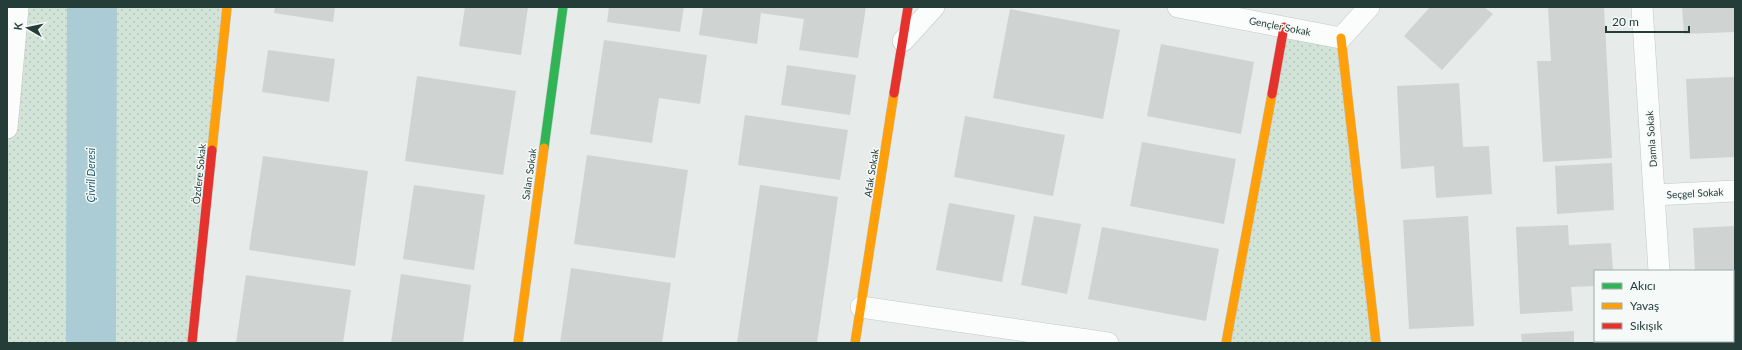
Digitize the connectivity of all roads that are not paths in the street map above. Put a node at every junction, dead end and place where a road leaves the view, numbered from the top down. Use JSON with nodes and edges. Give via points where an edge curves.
{"nodes":[{"id":1,"x":18,"y":7,"type":"edge"},
{"id":2,"x":227,"y":7,"type":"edge"},
{"id":3,"x":563,"y":7,"type":"edge"},
{"id":4,"x":908,"y":7,"type":"edge"},
{"id":5,"x":934,"y":7,"type":"edge"},
{"id":6,"x":1178,"y":7,"type":"edge"},
{"id":7,"x":1368,"y":7,"type":"edge"},
{"id":8,"x":1642,"y":7,"type":"edge"},
{"id":9,"x":1284,"y":27,"type":"junction"},
{"id":10,"x":1341,"y":38,"type":"junction"},
{"id":11,"x":904,"y":41,"type":"junction"},
{"id":12,"x":10,"y":52,"type":"edge"},
{"id":13,"x":7,"y":128,"type":"edge"},
{"id":14,"x":1735,"y":191,"type":"edge"},
{"id":15,"x":1654,"y":195,"type":"junction"},
{"id":16,"x":1659,"y":270,"type":"edge"},
{"id":17,"x":861,"y":307,"type":"junction"},
{"id":18,"x":1077,"y":341,"type":"edge"},
{"id":19,"x":192,"y":343,"type":"edge"},
{"id":20,"x":518,"y":343,"type":"edge"},
{"id":21,"x":855,"y":343,"type":"edge"},
{"id":22,"x":1108,"y":343,"type":"edge"},
{"id":23,"x":1226,"y":343,"type":"edge"},
{"id":24,"x":1376,"y":343,"type":"edge"}],
"edges":[{"from":1,"to":12,"type":"street"},
{"from":2,"to":19,"type":"street","name":"Özdere Sokak"},
{"from":3,"to":20,"type":"street","name":"Salan Sokak"},
{"from":4,"to":11,"type":"street","name":"Afak Sokak"},
{"from":5,"to":11,"type":"street"},
{"from":6,"to":9,"type":"street","name":"Gençler Sokak"},
{"from":7,"to":10,"type":"street"},
{"from":8,"to":15,"type":"street","name":"Damla Sokak"},
{"from":9,"to":10,"type":"street","name":"Gençler Sokak"},
{"from":9,"to":23,"type":"street"},
{"from":10,"to":24,"type":"street"},
{"from":11,"to":17,"type":"street","name":"Afak Sokak"},
{"from":12,"to":13,"type":"street"},
{"from":14,"to":15,"type":"street","name":"Seçgel Sokak"},
{"from":15,"to":16,"type":"street","name":"Damla Sokak"},
{"from":17,"to":18,"type":"street"},
{"from":17,"to":21,"type":"street","name":"Afak Sokak"},
{"from":18,"to":22,"type":"street"}]}
